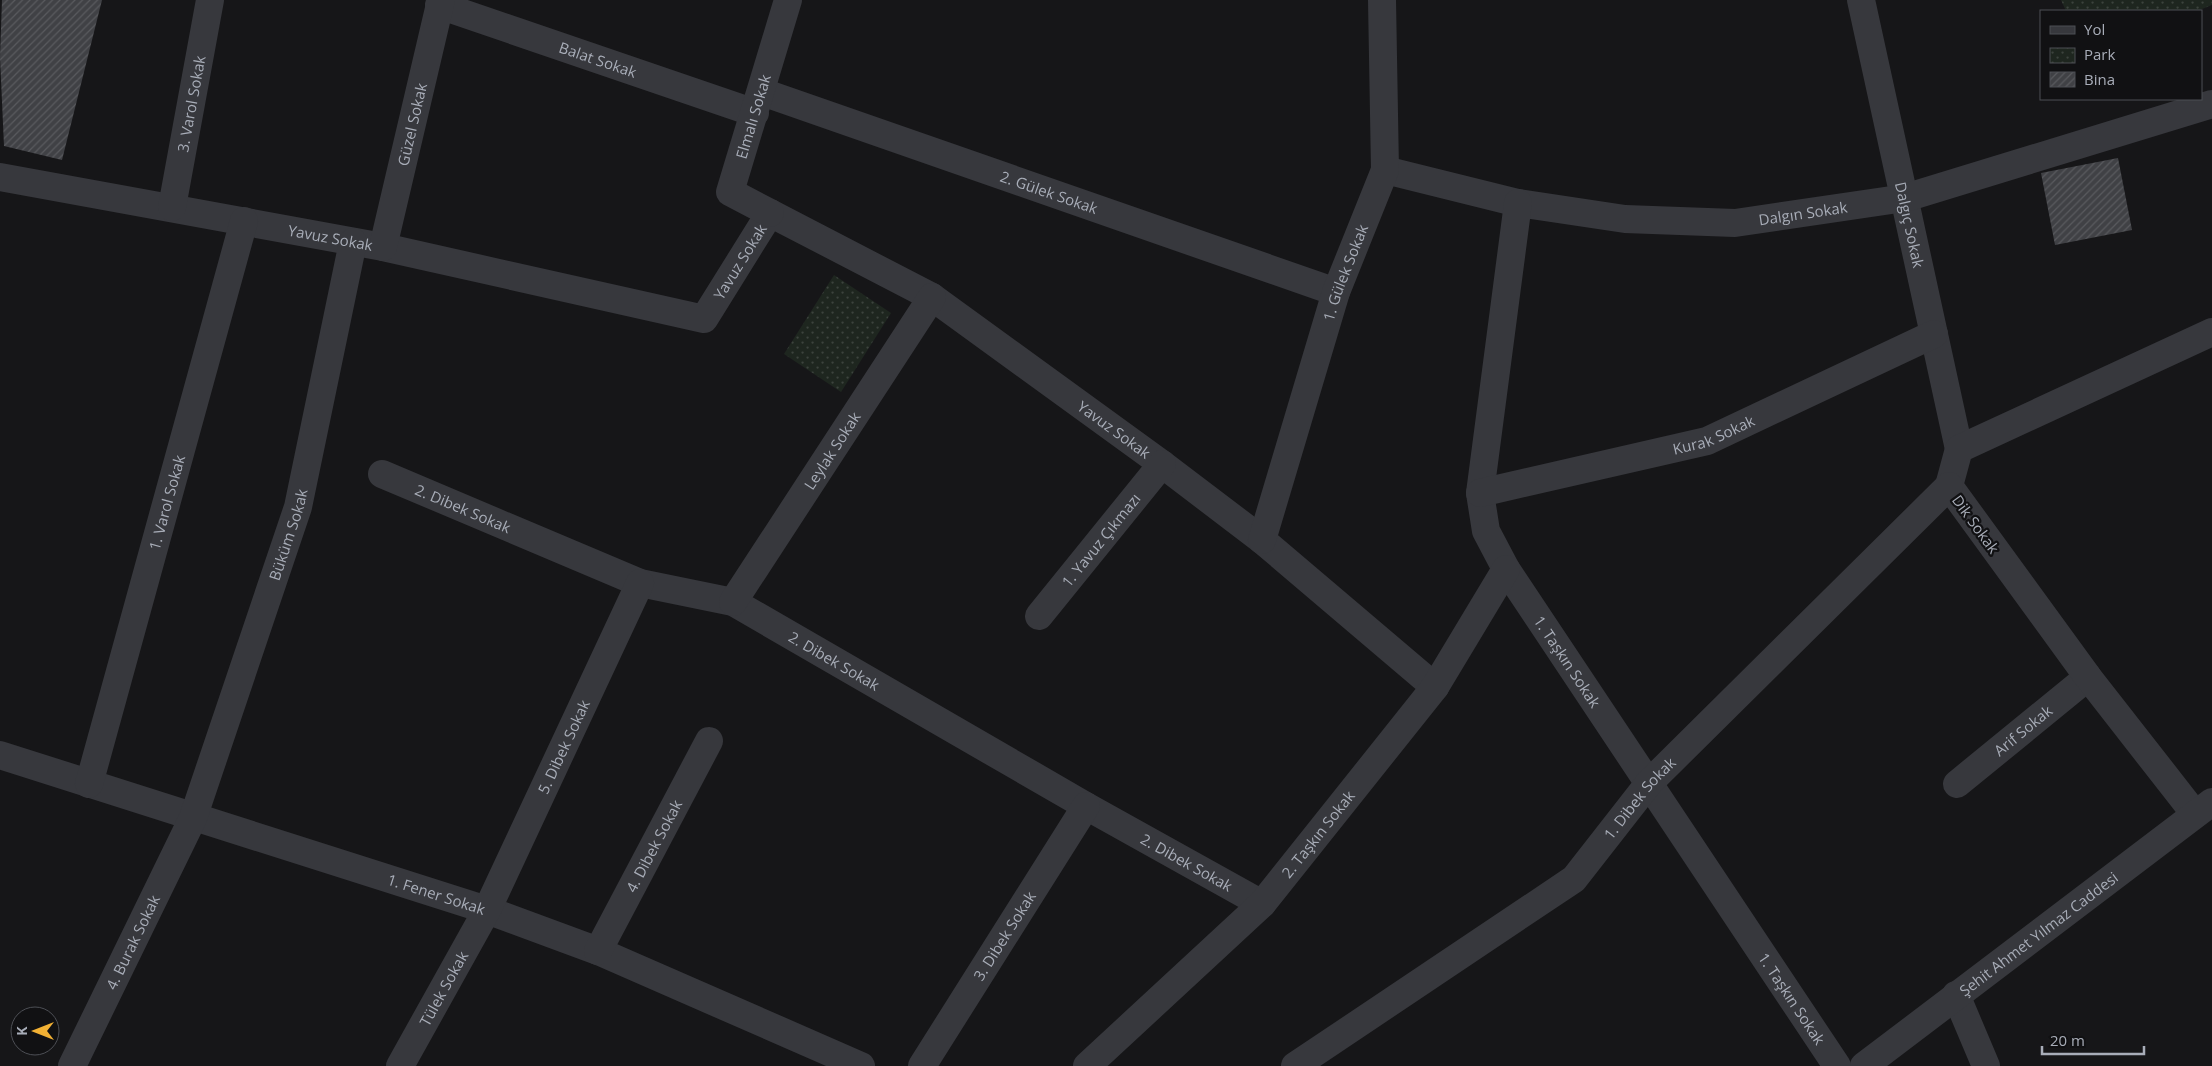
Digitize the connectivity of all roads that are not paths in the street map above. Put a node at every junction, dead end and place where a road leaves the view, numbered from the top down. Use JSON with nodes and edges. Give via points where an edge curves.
{"nodes":[{"id":1,"x":210,"y":0,"type":"edge"},
{"id":2,"x":788,"y":0,"type":"edge"},
{"id":3,"x":1382,"y":0,"type":"edge"},
{"id":4,"x":1862,"y":0,"type":"edge"},
{"id":5,"x":440,"y":3,"type":"edge"},
{"id":6,"x":758,"y":103,"type":"junction"},
{"id":7,"x":2212,"y":104,"type":"edge"},
{"id":8,"x":1385,"y":170,"type":"junction"},
{"id":9,"x":0,"y":177,"type":"edge"},
{"id":10,"x":1905,"y":198,"type":"junction"},
{"id":11,"x":1518,"y":203,"type":"junction"},
{"id":12,"x":172,"y":207,"type":"junction"},
{"id":13,"x":770,"y":213,"type":"junction"},
{"id":14,"x":244,"y":221,"type":"junction"},
{"id":15,"x":353,"y":242,"type":"junction"},
{"id":16,"x":383,"y":247,"type":"junction"},
{"id":17,"x":1336,"y":292,"type":"junction"},
{"id":18,"x":932,"y":297,"type":"junction"},
{"id":19,"x":2212,"y":332,"type":"edge"},
{"id":20,"x":1934,"y":334,"type":"junction"},
{"id":21,"x":1959,"y":449,"type":"junction"},
{"id":22,"x":1162,"y":464,"type":"junction"},
{"id":23,"x":382,"y":474,"type":"dead end"},
{"id":24,"x":1949,"y":486,"type":"junction"},
{"id":25,"x":1480,"y":493,"type":"junction"},
{"id":26,"x":1262,"y":540,"type":"junction"},
{"id":27,"x":1506,"y":569,"type":"junction"},
{"id":28,"x":640,"y":583,"type":"junction"},
{"id":29,"x":733,"y":602,"type":"junction"},
{"id":30,"x":1039,"y":616,"type":"dead end"},
{"id":31,"x":2088,"y":677,"type":"junction"},
{"id":32,"x":1435,"y":687,"type":"junction"},
{"id":33,"x":710,"y":742,"type":"dead end"},
{"id":34,"x":0,"y":755,"type":"edge"},
{"id":35,"x":1649,"y":783,"type":"junction"},
{"id":36,"x":89,"y":784,"type":"junction"},
{"id":37,"x":1957,"y":784,"type":"dead end"},
{"id":38,"x":1086,"y":806,"type":"junction"},
{"id":39,"x":2203,"y":808,"type":"edge"},
{"id":40,"x":194,"y":818,"type":"junction"},
{"id":41,"x":1262,"y":904,"type":"junction"},
{"id":42,"x":487,"y":910,"type":"junction"},
{"id":43,"x":598,"y":951,"type":"junction"},
{"id":44,"x":1956,"y":995,"type":"junction"},
{"id":45,"x":72,"y":1066,"type":"edge"},
{"id":46,"x":400,"y":1066,"type":"edge"},
{"id":47,"x":861,"y":1066,"type":"edge"},
{"id":48,"x":922,"y":1066,"type":"edge"},
{"id":49,"x":1087,"y":1066,"type":"edge"},
{"id":50,"x":1295,"y":1066,"type":"edge"},
{"id":51,"x":1837,"y":1066,"type":"edge"},
{"id":52,"x":1864,"y":1066,"type":"edge"},
{"id":53,"x":1986,"y":1066,"type":"edge"}],
"edges":[{"from":1,"to":12,"type":"street","name":"3. Varol Sokak"},
{"from":2,"to":6,"type":"street","name":"Elmalı Sokak"},
{"from":3,"to":8,"type":"street","name":"1. Gülek Sokak"},
{"from":4,"to":10,"type":"street","name":"Dalgıç Sokak"},
{"from":5,"to":6,"type":"street","name":"Balat Sokak"},
{"from":5,"to":16,"type":"street","name":"Güzel Sokak"},
{"from":6,"to":13,"type":"street","name":"Elmalı Sokak","via":[[730,192]]},
{"from":6,"to":17,"type":"street","name":"2. Gülek Sokak"},
{"from":7,"to":10,"type":"street","name":"Dalgın Sokak"},
{"from":8,"to":11,"type":"street","name":"Dalgın Sokak"},
{"from":8,"to":17,"type":"street","name":"1. Gülek Sokak"},
{"from":9,"to":12,"type":"street","name":"Yavuz Sokak"},
{"from":10,"to":11,"type":"street","name":"Dalgın Sokak","via":[[1735,223],[1626,219]]},
{"from":10,"to":20,"type":"street","name":"Dalgıç Sokak"},
{"from":11,"to":25,"type":"street","name":"1. Taşkın Sokak"},
{"from":12,"to":14,"type":"street","name":"Yavuz Sokak"},
{"from":13,"to":16,"type":"street","name":"Yavuz Sokak","via":[[704,319]]},
{"from":13,"to":18,"type":"street","name":"Yavuz Sokak"},
{"from":14,"to":15,"type":"street","name":"Yavuz Sokak"},
{"from":14,"to":36,"type":"street","name":"1. Varol Sokak"},
{"from":15,"to":16,"type":"street","name":"Yavuz Sokak"},
{"from":15,"to":40,"type":"street","name":"Büküm Sokak","via":[[298,507]]},
{"from":17,"to":26,"type":"street","name":"1. Gülek Sokak"},
{"from":18,"to":22,"type":"street","name":"Yavuz Sokak"},
{"from":18,"to":29,"type":"street","name":"Leylak Sokak"},
{"from":19,"to":21,"type":"street"},
{"from":20,"to":21,"type":"street","name":"Dalgıç Sokak"},
{"from":20,"to":25,"type":"street","name":"Kurak Sokak","via":[[1707,441]]},
{"from":21,"to":24,"type":"street","name":"Dik Sokak"},
{"from":22,"to":26,"type":"street","name":"Yavuz Sokak"},
{"from":22,"to":30,"type":"street","name":"1. Yavuz Çıkmazı"},
{"from":23,"to":28,"type":"street","name":"2. Dibek Sokak"},
{"from":24,"to":31,"type":"street","name":"Dik Sokak"},
{"from":24,"to":35,"type":"street","name":"1. Dibek Sokak"},
{"from":25,"to":27,"type":"street","name":"1. Taşkın Sokak","via":[[1486,531]]},
{"from":26,"to":32,"type":"street","name":"Yavuz Sokak"},
{"from":27,"to":32,"type":"street","name":"2. Taşkın Sokak"},
{"from":27,"to":35,"type":"street","name":"1. Taşkın Sokak"},
{"from":28,"to":29,"type":"street","name":"2. Dibek Sokak"},
{"from":28,"to":42,"type":"street","name":"5. Dibek Sokak"},
{"from":29,"to":38,"type":"street","name":"2. Dibek Sokak"},
{"from":31,"to":37,"type":"street","name":"Arif Sokak"},
{"from":31,"to":39,"type":"street","name":"Dik Sokak"},
{"from":32,"to":41,"type":"street","name":"2. Taşkın Sokak"},
{"from":33,"to":43,"type":"street","name":"4. Dibek Sokak"},
{"from":34,"to":36,"type":"street","name":"1. Fener Sokak"},
{"from":35,"to":50,"type":"street","name":"1. Dibek Sokak","via":[[1574,879]]},
{"from":35,"to":51,"type":"street","name":"1. Taşkın Sokak"},
{"from":36,"to":40,"type":"street","name":"1. Fener Sokak"},
{"from":38,"to":41,"type":"street","name":"2. Dibek Sokak"},
{"from":38,"to":48,"type":"street","name":"3. Dibek Sokak"},
{"from":39,"to":44,"type":"street","name":"Şehit Ahmet Yılmaz Caddesi"},
{"from":40,"to":42,"type":"street","name":"1. Fener Sokak"},
{"from":40,"to":45,"type":"street","name":"4. Burak Sokak"},
{"from":41,"to":49,"type":"street","name":"2. Taşkın Sokak"},
{"from":42,"to":43,"type":"street","name":"1. Fener Sokak"},
{"from":42,"to":46,"type":"street","name":"Tülek Sokak"},
{"from":43,"to":47,"type":"street","name":"1. Fener Sokak"},
{"from":44,"to":52,"type":"street","name":"Şehit Ahmet Yılmaz Caddesi"},
{"from":44,"to":53,"type":"street"}]}
